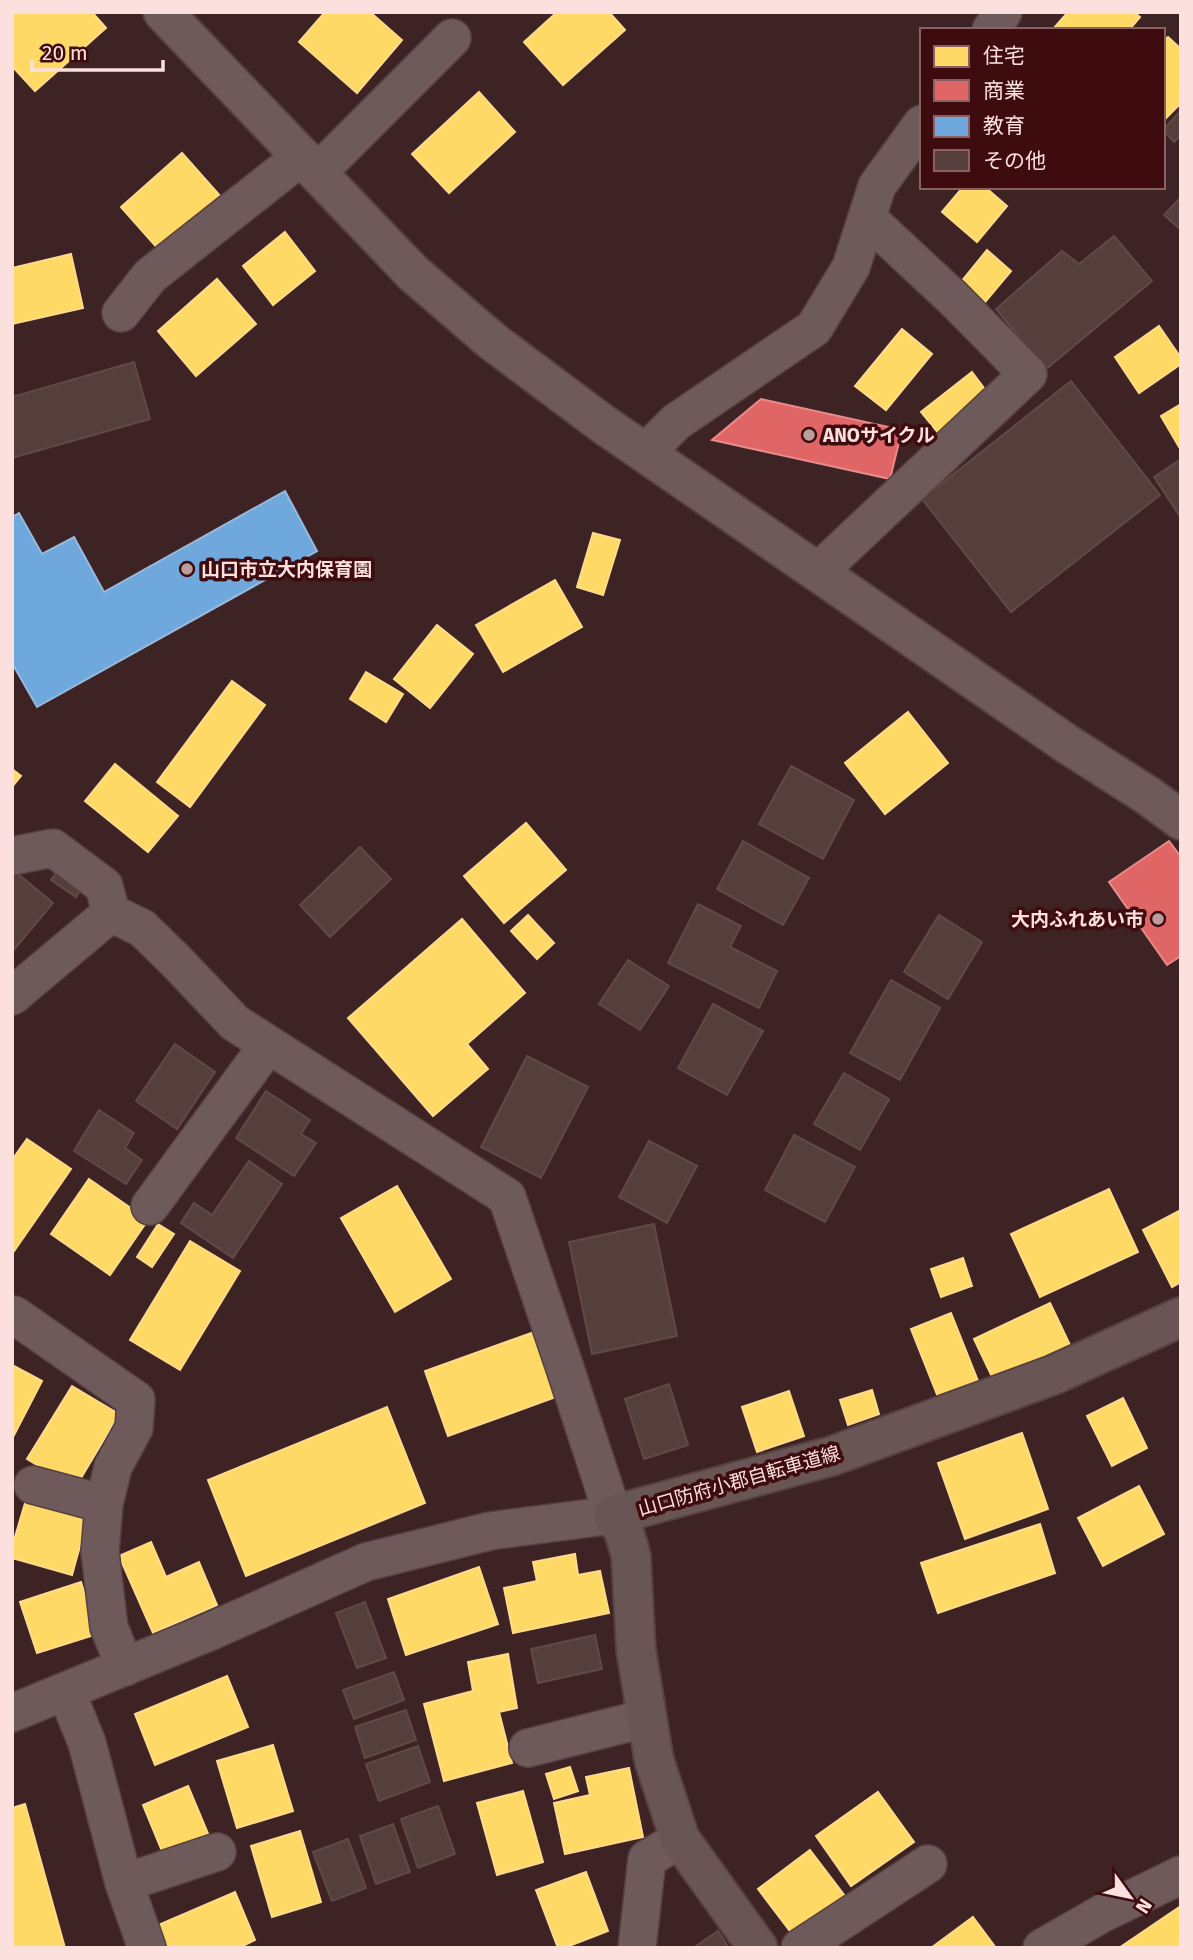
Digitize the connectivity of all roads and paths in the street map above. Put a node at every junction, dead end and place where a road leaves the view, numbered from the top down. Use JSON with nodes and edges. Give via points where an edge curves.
{"nodes":[{"id":1,"x":163,"y":12,"type":"edge"},
{"id":2,"x":452,"y":38,"type":"dead end"},
{"id":3,"x":920,"y":127,"type":"edge"},
{"id":4,"x":310,"y":164,"type":"junction"},
{"id":5,"x":867,"y":218,"type":"junction"},
{"id":6,"x":121,"y":313,"type":"dead end"},
{"id":7,"x":645,"y":453,"type":"junction"},
{"id":8,"x":819,"y":571,"type":"junction"},
{"id":9,"x":1181,"y":820,"type":"edge"},
{"id":10,"x":12,"y":856,"type":"edge"},
{"id":11,"x":111,"y":913,"type":"junction"},
{"id":12,"x":12,"y":996,"type":"edge"},
{"id":13,"x":268,"y":1045,"type":"junction"},
{"id":14,"x":150,"y":1206,"type":"dead end"},
{"id":15,"x":13,"y":1315,"type":"edge"},
{"id":16,"x":1181,"y":1317,"type":"edge"},
{"id":17,"x":33,"y":1485,"type":"dead end"},
{"id":18,"x":104,"y":1504,"type":"junction"},
{"id":19,"x":613,"y":1516,"type":"junction"},
{"id":20,"x":124,"y":1667,"type":"junction"},
{"id":21,"x":66,"y":1691,"type":"junction"},
{"id":22,"x":12,"y":1713,"type":"edge"},
{"id":23,"x":647,"y":1718,"type":"junction"},
{"id":24,"x":528,"y":1748,"type":"dead end"},
{"id":25,"x":680,"y":1839,"type":"junction"},
{"id":26,"x":217,"y":1852,"type":"dead end"},
{"id":27,"x":928,"y":1864,"type":"dead end"},
{"id":28,"x":1181,"y":1875,"type":"edge"},
{"id":29,"x":124,"y":1883,"type":"junction"},
{"id":30,"x":1078,"y":1939,"type":"edge"},
{"id":31,"x":147,"y":1948,"type":"edge"},
{"id":32,"x":637,"y":1948,"type":"edge"},
{"id":33,"x":758,"y":1948,"type":"edge"},
{"id":34,"x":800,"y":1948,"type":"edge"},
{"id":35,"x":1042,"y":1948,"type":"edge"}],
"edges":[{"from":1,"to":4,"type":"street"},
{"from":2,"to":4,"type":"street"},
{"from":3,"to":5,"type":"street","via":[[877,186]]},
{"from":4,"to":6,"type":"street","via":[[150,276]]},
{"from":4,"to":7,"type":"street","via":[[414,273],[492,341]]},
{"from":5,"to":7,"type":"street","via":[[851,267],[814,328],[676,422]]},
{"from":5,"to":8,"type":"street","via":[[1028,374]]},
{"from":7,"to":8,"type":"street"},
{"from":8,"to":9,"type":"street"},
{"from":10,"to":11,"type":"street","via":[[53,848],[104,886]]},
{"from":11,"to":12,"type":"street"},
{"from":11,"to":13,"type":"street","via":[[142,928],[235,1023]]},
{"from":13,"to":14,"type":"street"},
{"from":13,"to":19,"type":"street","via":[[507,1197]]},
{"from":15,"to":18,"type":"street","via":[[136,1400],[134,1428],[113,1467]]},
{"from":16,"to":19,"type":"main road","name":"山口防府小郡自転車道線","via":[[1052,1375],[832,1456]]},
{"from":17,"to":18,"type":"street"},
{"from":18,"to":20,"type":"street","via":[[100,1552],[107,1615]]},
{"from":19,"to":20,"type":"street","via":[[490,1531],[366,1562]]},
{"from":19,"to":23,"type":"main road","name":"山口防府小郡自転車道線","via":[[624,1531],[631,1556],[636,1650]]},
{"from":20,"to":21,"type":"street"},
{"from":21,"to":22,"type":"street"},
{"from":21,"to":29,"type":"street","via":[[87,1742]]},
{"from":23,"to":24,"type":"street"},
{"from":23,"to":25,"type":"main road","name":"山口防府小郡自転車道線","via":[[654,1760]]},
{"from":25,"to":32,"type":"street","via":[[647,1859]]},
{"from":25,"to":33,"type":"main road","name":"山口防府小郡自転車道線"},
{"from":26,"to":29,"type":"street"},
{"from":27,"to":34,"type":"street"},
{"from":28,"to":30,"type":"street"},
{"from":29,"to":31,"type":"street"},
{"from":30,"to":35,"type":"street"}]}
